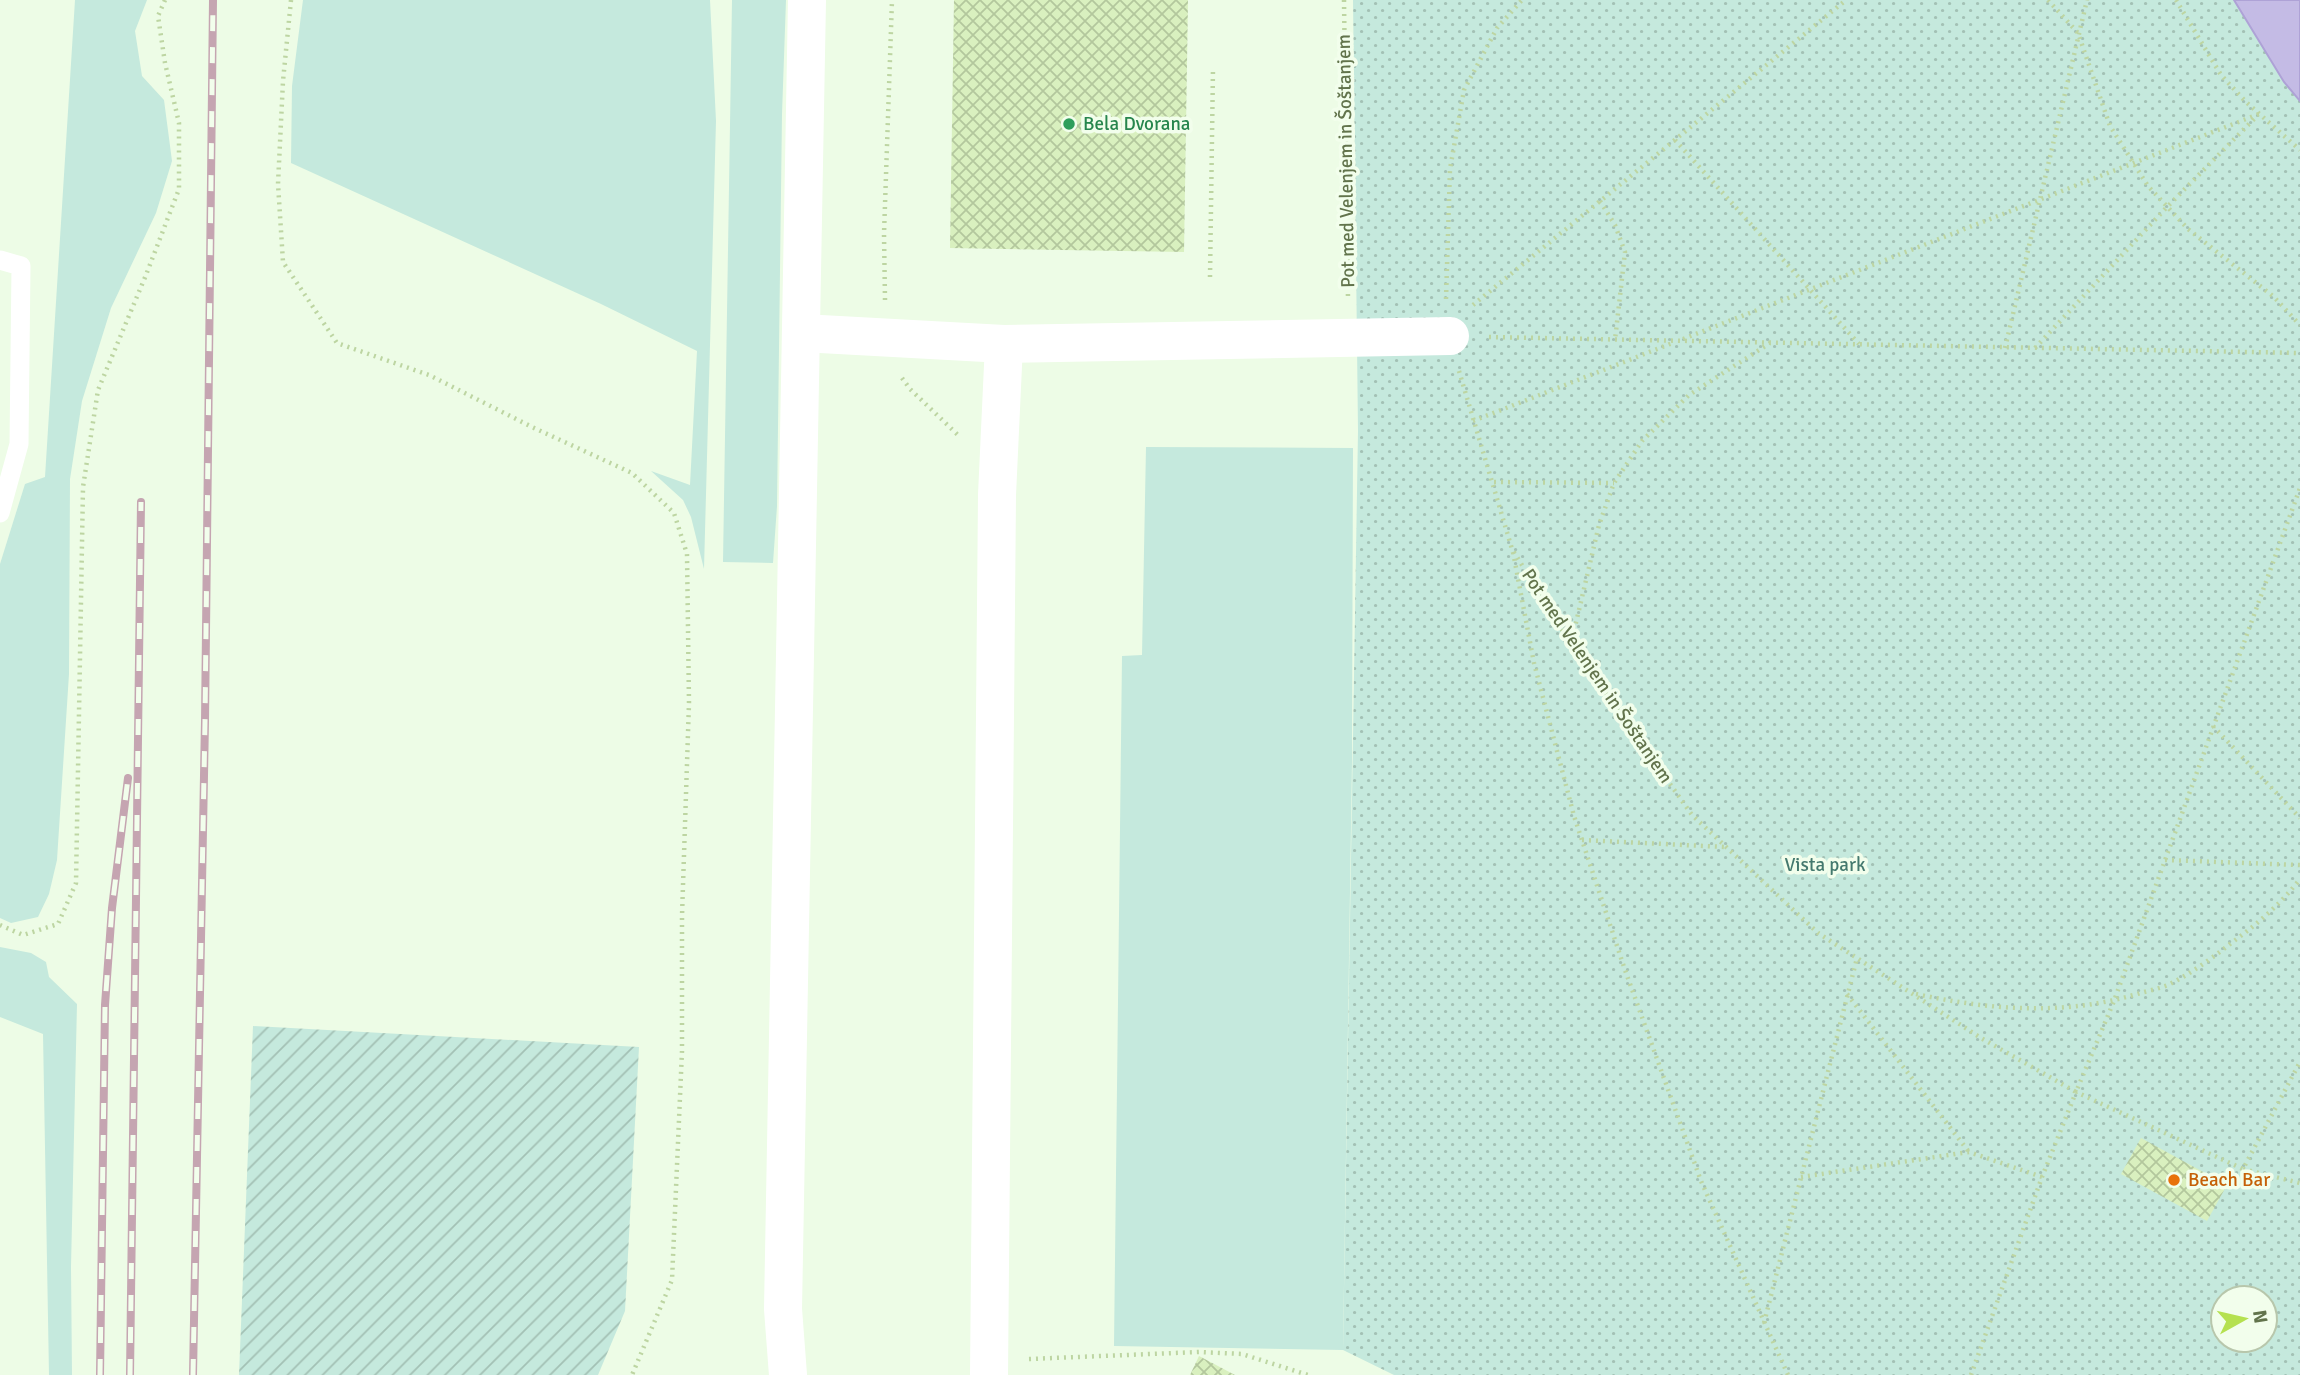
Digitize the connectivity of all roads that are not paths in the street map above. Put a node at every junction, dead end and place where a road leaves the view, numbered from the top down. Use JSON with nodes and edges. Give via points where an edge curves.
{"nodes":[{"id":1,"x":807,"y":0,"type":"edge"},
{"id":2,"x":0,"y":260,"type":"edge"},
{"id":3,"x":1448,"y":332,"type":"road end"},
{"id":4,"x":802,"y":333,"type":"junction"},
{"id":5,"x":1004,"y":344,"type":"junction"},
{"id":6,"x":0,"y":513,"type":"edge"},
{"id":7,"x":989,"y":1368,"type":"edge"},
{"id":8,"x":788,"y":1375,"type":"edge"}],
"edges":[{"from":1,"to":4,"type":"street"},
{"from":2,"to":6,"type":"lane","via":[[21,266],[19,444]]},
{"from":3,"to":5,"type":"street"},
{"from":4,"to":5,"type":"street"},
{"from":4,"to":8,"type":"street","via":[[783,1310]]},
{"from":5,"to":7,"type":"street","via":[[998,495]]}]}
